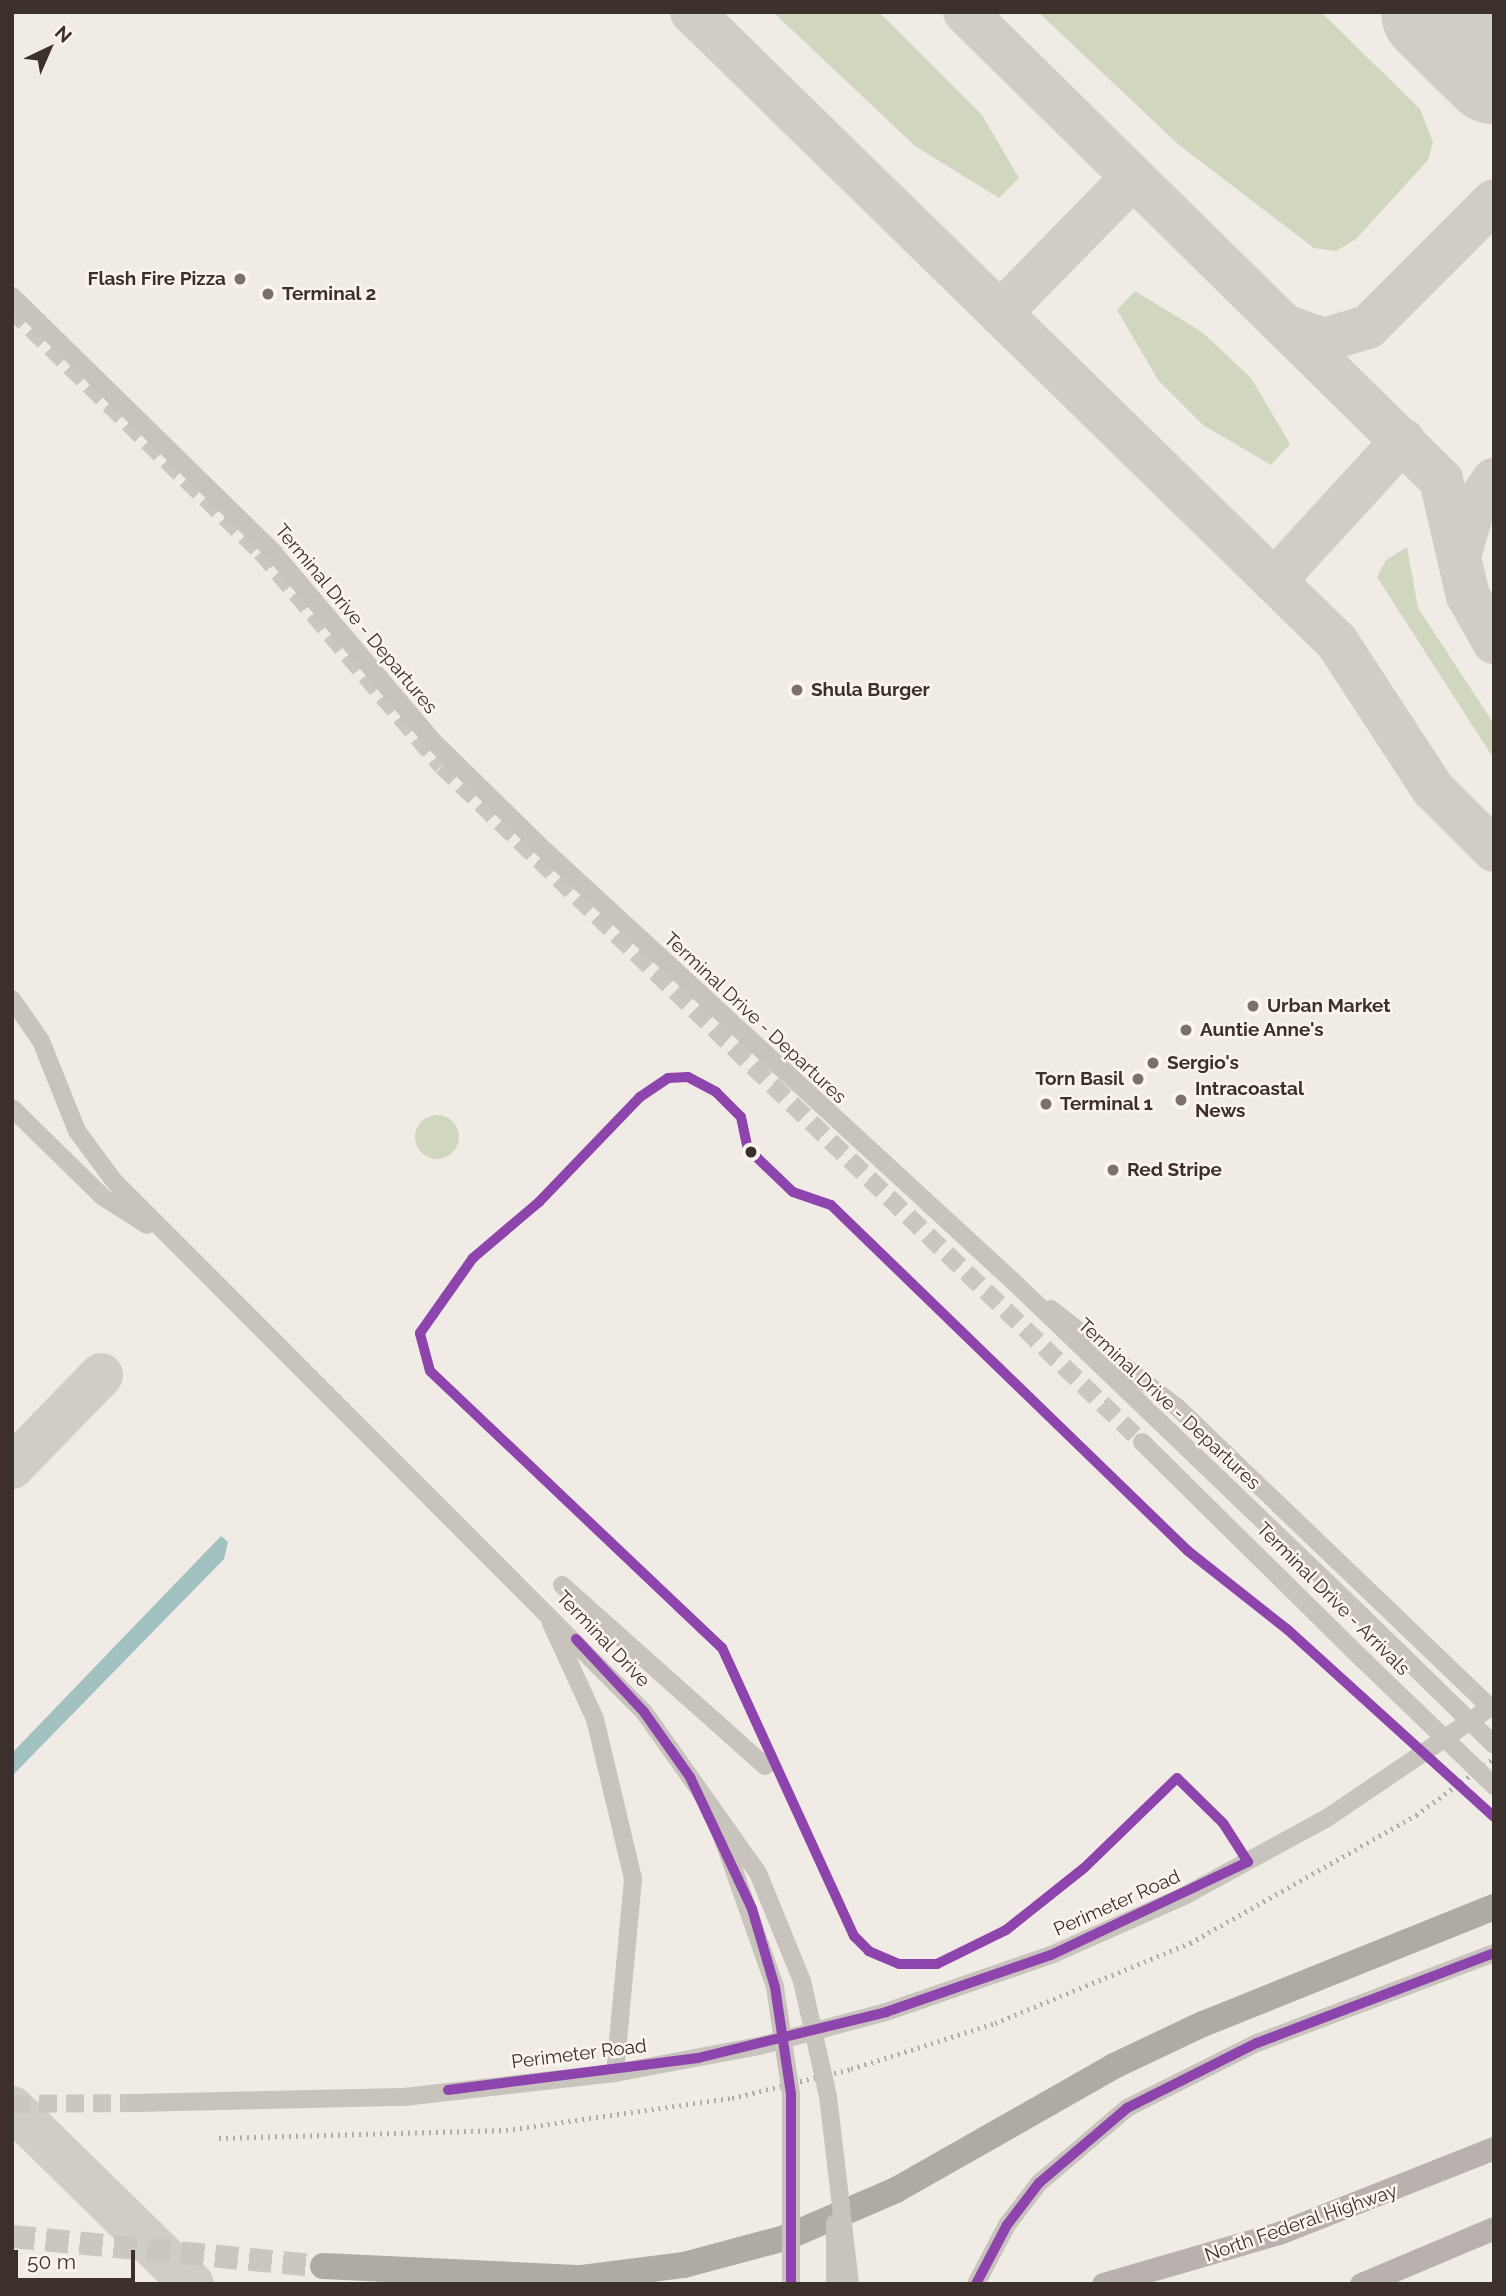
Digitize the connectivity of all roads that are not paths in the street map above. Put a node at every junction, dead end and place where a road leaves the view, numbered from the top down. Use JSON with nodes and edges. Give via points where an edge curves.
{"nodes":[{"id":1,"x":12,"y":296,"type":"edge"},
{"id":2,"x":12,"y":999,"type":"edge"},
{"id":3,"x":12,"y":1108,"type":"edge"},
{"id":4,"x":171,"y":1240,"type":"junction"},
{"id":5,"x":1017,"y":1285,"type":"junction"},
{"id":6,"x":1142,"y":1442,"type":"tunnel mouth"},
{"id":7,"x":562,"y":1585,"type":"dead end"},
{"id":8,"x":541,"y":1605,"type":"junction"},
{"id":9,"x":1492,"y":1707,"type":"edge"},
{"id":10,"x":1494,"y":1745,"type":"edge"},
{"id":11,"x":765,"y":1766,"type":"dead end"},
{"id":12,"x":1494,"y":1786,"type":"edge"},
{"id":13,"x":704,"y":1802,"type":"junction"},
{"id":14,"x":1494,"y":1907,"type":"edge"},
{"id":15,"x":1494,"y":1953,"type":"edge"},
{"id":16,"x":615,"y":2073,"type":"junction"},
{"id":17,"x":134,"y":2104,"type":"tunnel mouth"},
{"id":18,"x":1494,"y":2148,"type":"edge"},
{"id":19,"x":837,"y":2170,"type":"junction"},
{"id":20,"x":1494,"y":2228,"type":"edge"},
{"id":21,"x":1494,"y":2236,"type":"edge"},
{"id":22,"x":1443,"y":2250,"type":"junction"},
{"id":23,"x":323,"y":2266,"type":"joint"},
{"id":24,"x":978,"y":2279,"type":"edge"},
{"id":25,"x":403,"y":2284,"type":"edge"},
{"id":26,"x":791,"y":2284,"type":"edge"},
{"id":27,"x":835,"y":2284,"type":"edge"},
{"id":28,"x":850,"y":2284,"type":"edge"},
{"id":29,"x":1103,"y":2284,"type":"edge"},
{"id":30,"x":1361,"y":2284,"type":"edge"}],
"edges":[{"from":1,"to":5,"type":"street","name":"Terminal Drive - Departures","via":[[274,553],[434,743],[847,1134]]},
{"from":2,"to":4,"type":"street","via":[[41,1041],[84,1143]]},
{"from":3,"to":4,"type":"street","via":[[103,1197]]},
{"from":4,"to":8,"type":"street","name":"Terminal Drive"},
{"from":5,"to":9,"type":"street","via":[[1177,1407]]},
{"from":5,"to":10,"type":"street","name":"Terminal Drive - Departures","bridge":true},
{"from":6,"to":12,"type":"street","name":"Terminal Drive - Arrivals","bridge":true},
{"from":7,"to":11,"type":"street"},
{"from":8,"to":13,"type":"street","name":"Terminal Drive","via":[[644,1712]]},
{"from":8,"to":16,"type":"street","via":[[583,1682],[626,1833],[632,1924]]},
{"from":9,"to":16,"type":"street","name":"Perimeter Road","via":[[1287,1841],[1051,1955],[820,2030]]},
{"from":13,"to":19,"type":"street","name":"Terminal Drive","bridge":true,"via":[[758,1873],[802,1981]]},
{"from":13,"to":26,"type":"street","bridge":true,"via":[[749,1900],[775,1987],[791,2094]]},
{"from":14,"to":23,"type":"highway","via":[[1213,2019],[1114,2066],[896,2190],[785,2238],[684,2265],[582,2278]]},
{"from":15,"to":24,"type":"street","via":[[1248,2047],[1127,2108],[1039,2183]]},
{"from":16,"to":17,"type":"street","name":"Perimeter Road","via":[[404,2096]]},
{"from":18,"to":29,"type":"main road","name":"North Federal Highway","via":[[1279,2234]]},
{"from":19,"to":27,"type":"street","bridge":true},
{"from":19,"to":28,"type":"street","bridge":true},
{"from":20,"to":22,"type":"main road"},
{"from":21,"to":22,"type":"main road"},
{"from":22,"to":30,"type":"main road"},
{"from":23,"to":25,"type":"main road"}]}
